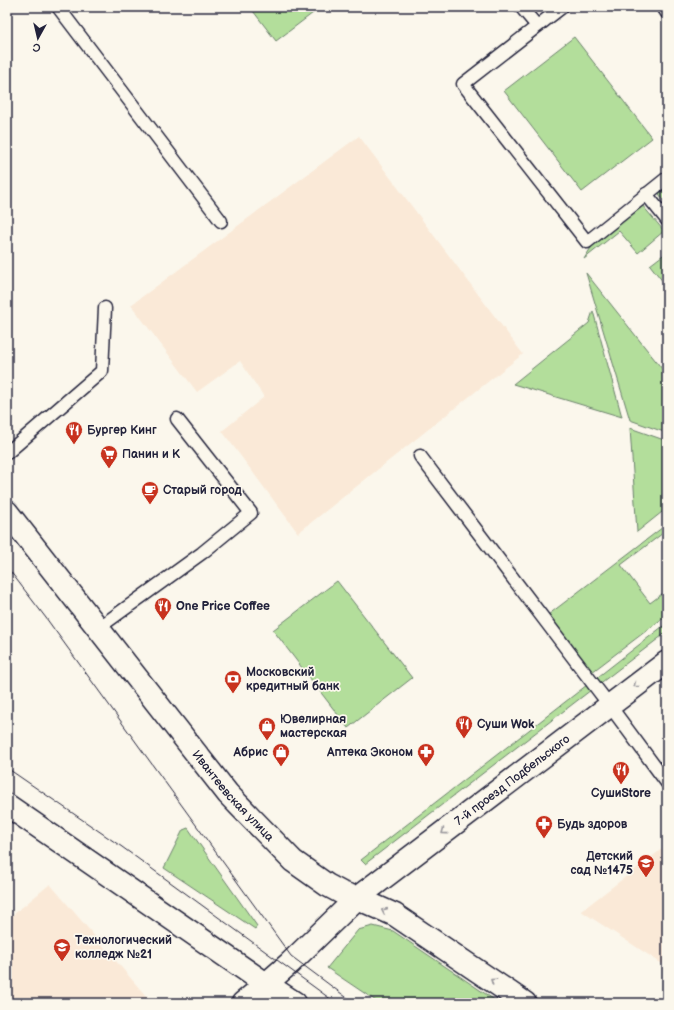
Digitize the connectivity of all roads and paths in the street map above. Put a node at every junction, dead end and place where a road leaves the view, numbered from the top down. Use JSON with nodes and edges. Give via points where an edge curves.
{"nodes":[{"id":1,"x":58,"y":7,"type":"edge"},
{"id":2,"x":521,"y":7,"type":"edge"},
{"id":3,"x":562,"y":7,"type":"edge"},
{"id":4,"x":662,"y":7,"type":"edge"},
{"id":5,"x":667,"y":13,"type":"edge"},
{"id":6,"x":537,"y":26,"type":"junction"},
{"id":7,"x":667,"y":178,"type":"edge"},
{"id":8,"x":646,"y":194,"type":"junction"},
{"id":9,"x":667,"y":220,"type":"edge"},
{"id":10,"x":221,"y":221,"type":"dead end"},
{"id":11,"x":105,"y":308,"type":"dead end"},
{"id":12,"x":177,"y":419,"type":"dead end"},
{"id":13,"x":7,"y":453,"type":"edge"},
{"id":14,"x":420,"y":456,"type":"dead end"},
{"id":15,"x":7,"y":512,"type":"edge"},
{"id":16,"x":97,"y":629,"type":"junction"},
{"id":17,"x":667,"y":662,"type":"edge"},
{"id":18,"x":610,"y":706,"type":"junction"},
{"id":19,"x":667,"y":783,"type":"edge"},
{"id":20,"x":7,"y":805,"type":"edge"},
{"id":21,"x":357,"y":898,"type":"junction"},
{"id":22,"x":266,"y":984,"type":"junction"},
{"id":23,"x":243,"y":1003,"type":"edge"},
{"id":24,"x":295,"y":1003,"type":"edge"},
{"id":25,"x":525,"y":1003,"type":"edge"}],
"edges":[{"from":1,"to":10,"type":"lane"},
{"from":2,"to":6,"type":"lane"},
{"from":3,"to":6,"type":"lane"},
{"from":4,"to":5,"type":"lane"},
{"from":6,"to":8,"type":"lane","via":[[463,84],[587,242]]},
{"from":7,"to":8,"type":"lane"},
{"from":8,"to":9,"type":"lane"},
{"from":11,"to":13,"type":"lane","via":[[102,371]]},
{"from":12,"to":16,"type":"lane","via":[[251,513],[202,553]]},
{"from":14,"to":18,"type":"lane"},
{"from":15,"to":16,"type":"street","name":"Ивантеевская улица"},
{"from":16,"to":21,"type":"street","name":"Ивантеевская улица","via":[[228,794],[293,861],[327,885]]},
{"from":17,"to":18,"type":"street","name":"7-й проезд Подбельского","one_way":true},
{"from":18,"to":19,"type":"lane"},
{"from":18,"to":21,"type":"street","name":"7-й проезд Подбельского","one_way":true},
{"from":20,"to":22,"type":"street"},
{"from":21,"to":22,"type":"street","name":"7-й проезд Подбельского"},
{"from":25,"to":21,"type":"street","name":"Ивантеевская улица","one_way":true,"via":[[395,915]]},
{"from":22,"to":23,"type":"street"},
{"from":22,"to":24,"type":"street"}]}
